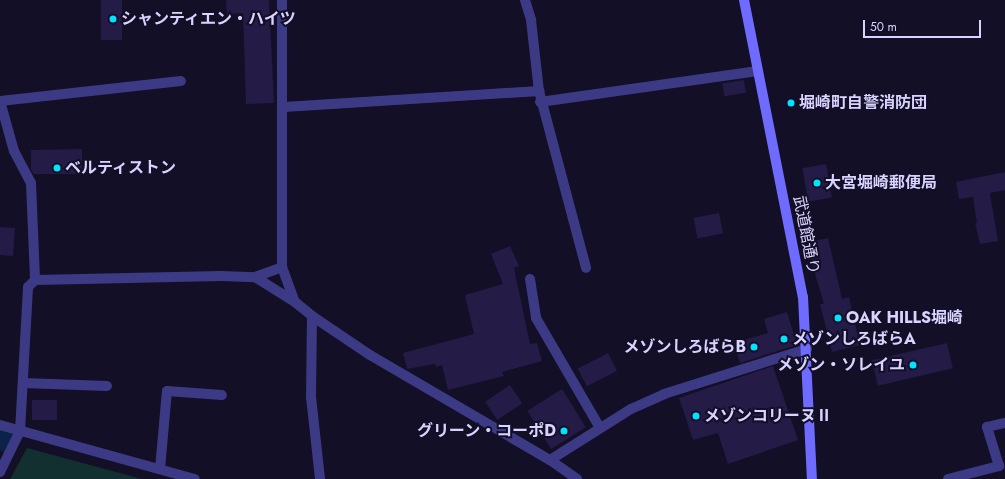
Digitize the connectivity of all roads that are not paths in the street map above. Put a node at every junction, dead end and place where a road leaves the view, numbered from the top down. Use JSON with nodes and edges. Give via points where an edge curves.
{"nodes":[{"id":1,"x":282,"y":0,"type":"edge"},
{"id":2,"x":525,"y":0,"type":"edge"},
{"id":3,"x":744,"y":0,"type":"edge"},
{"id":4,"x":758,"y":71,"type":"junction"},
{"id":5,"x":181,"y":81,"type":"dead end"},
{"id":6,"x":538,"y":91,"type":"junction"},
{"id":7,"x":0,"y":101,"type":"edge"},
{"id":8,"x":540,"y":102,"type":"junction"},
{"id":9,"x":284,"y":107,"type":"junction"},
{"id":10,"x":2,"y":115,"type":"edge"},
{"id":11,"x":282,"y":267,"type":"junction"},
{"id":12,"x":586,"y":268,"type":"dead end"},
{"id":13,"x":255,"y":277,"type":"junction"},
{"id":14,"x":530,"y":279,"type":"dead end"},
{"id":15,"x":35,"y":280,"type":"junction"},
{"id":16,"x":295,"y":302,"type":"junction"},
{"id":17,"x":312,"y":316,"type":"junction"},
{"id":18,"x":807,"y":349,"type":"junction"},
{"id":19,"x":23,"y":382,"type":"junction"},
{"id":20,"x":107,"y":386,"type":"dead end"},
{"id":21,"x":222,"y":395,"type":"dead end"},
{"id":22,"x":1005,"y":423,"type":"edge"},
{"id":23,"x":0,"y":425,"type":"edge"},
{"id":24,"x":600,"y":428,"type":"junction"},
{"id":25,"x":20,"y":431,"type":"junction"},
{"id":26,"x":550,"y":460,"type":"junction"},
{"id":27,"x":160,"y":469,"type":"junction"},
{"id":28,"x":0,"y":472,"type":"edge"},
{"id":29,"x":195,"y":479,"type":"edge"},
{"id":30,"x":320,"y":479,"type":"edge"},
{"id":31,"x":577,"y":479,"type":"edge"},
{"id":32,"x":812,"y":479,"type":"edge"},
{"id":33,"x":948,"y":479,"type":"edge"}],
"edges":[{"from":1,"to":9,"type":"street"},
{"from":2,"to":6,"type":"street","via":[[532,20]]},
{"from":3,"to":4,"type":"street","name":"武道館通り"},
{"from":4,"to":8,"type":"street"},
{"from":4,"to":18,"type":"street","name":"武道館通り","via":[[799,277]]},
{"from":5,"to":7,"type":"street"},
{"from":6,"to":8,"type":"street"},
{"from":6,"to":9,"type":"street"},
{"from":7,"to":10,"type":"street"},
{"from":8,"to":12,"type":"street"},
{"from":9,"to":11,"type":"street"},
{"from":10,"to":15,"type":"street","via":[[14,151],[31,183]]},
{"from":11,"to":13,"type":"street"},
{"from":11,"to":16,"type":"street"},
{"from":13,"to":15,"type":"street"},
{"from":13,"to":16,"type":"street"},
{"from":14,"to":24,"type":"street","via":[[536,318]]},
{"from":15,"to":19,"type":"street","via":[[28,287]]},
{"from":16,"to":17,"type":"street"},
{"from":17,"to":26,"type":"street","via":[[370,356]]},
{"from":17,"to":30,"type":"street","via":[[311,397]]},
{"from":18,"to":24,"type":"street","via":[[664,394],[631,409]]},
{"from":18,"to":32,"type":"street","name":"武道館通り"},
{"from":19,"to":20,"type":"street"},
{"from":19,"to":25,"type":"street"},
{"from":21,"to":27,"type":"street","via":[[167,392]]},
{"from":22,"to":33,"type":"street","via":[[987,428],[999,466]]},
{"from":23,"to":25,"type":"street"},
{"from":24,"to":26,"type":"street"},
{"from":25,"to":27,"type":"street"},
{"from":25,"to":28,"type":"street"},
{"from":26,"to":31,"type":"street"},
{"from":27,"to":29,"type":"street"}]}
